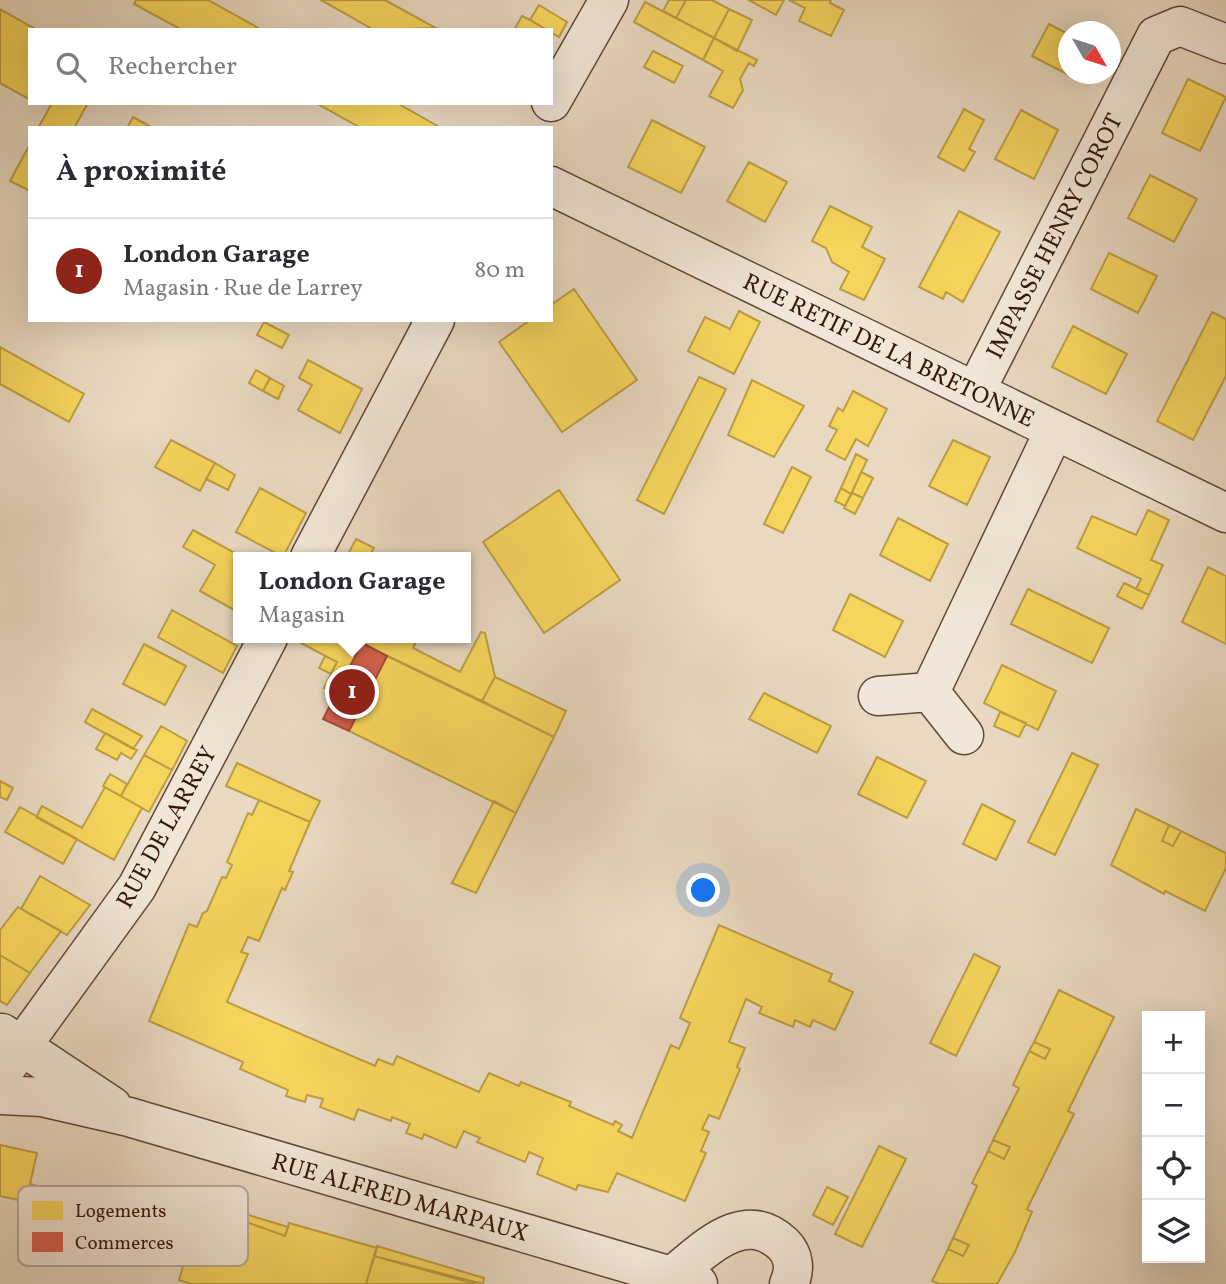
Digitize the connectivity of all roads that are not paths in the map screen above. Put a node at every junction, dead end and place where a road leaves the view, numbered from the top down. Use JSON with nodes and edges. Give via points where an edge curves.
{"nodes":[{"id":1,"x":608,"y":0,"type":"edge"},
{"id":2,"x":1226,"y":44,"type":"edge"},
{"id":3,"x":553,"y":99,"type":"edge"},
{"id":4,"x":550,"y":105,"type":"edge"},
{"id":5,"x":538,"y":126,"type":"edge"},
{"id":6,"x":553,"y":187,"type":"edge"},
{"id":7,"x":434,"y":322,"type":"edge"},
{"id":8,"x":976,"y":390,"type":"junction"},
{"id":9,"x":1054,"y":431,"type":"junction"},
{"id":10,"x":1226,"y":513,"type":"edge"},
{"id":11,"x":313,"y":552,"type":"edge"},
{"id":12,"x":265,"y":643,"type":"edge"},
{"id":13,"x":930,"y":692,"type":"junction"},
{"id":14,"x":878,"y":696,"type":"dead end"},
{"id":15,"x":964,"y":735,"type":"dead end"},
{"id":16,"x":12,"y":1038,"type":"edge"},
{"id":17,"x":0,"y":1076,"type":"edge"},
{"id":18,"x":0,"y":1095,"type":"edge"},
{"id":19,"x":129,"y":1117,"type":"junction"},
{"id":20,"x":685,"y":1280,"type":"edge"},
{"id":21,"x":789,"y":1284,"type":"edge"}],
"edges":[{"from":1,"to":3,"type":"street"},
{"from":2,"to":8,"type":"street","name":"IMPASSE HENRY COROT","via":[[1180,26],[1156,36]]},
{"from":4,"to":5,"type":"street"},
{"from":6,"to":8,"type":"street","name":"RUE RETIF DE LA BRETONNE"},
{"from":7,"to":11,"type":"street"},
{"from":8,"to":9,"type":"street","name":"RUE RETIF DE LA BRETONNE"},
{"from":9,"to":10,"type":"street","name":"RUE RETIF DE LA BRETONNE"},
{"from":9,"to":13,"type":"street"},
{"from":12,"to":16,"type":"street","name":"RUE DE LARREY","via":[[137,887]]},
{"from":13,"to":14,"type":"street"},
{"from":13,"to":15,"type":"street"},
{"from":16,"to":17,"type":"street","name":"RUE DE LARREY"},
{"from":16,"to":19,"type":"street","name":"RUE ALFRED MARPAUX"},
{"from":18,"to":19,"type":"street","name":"RUE ALFRED MARPAUX","via":[[42,1097]]},
{"from":19,"to":20,"type":"street","name":"RUE ALFRED MARPAUX"},
{"from":20,"to":21,"type":"street","name":"RUE ALFRED MARPAUX","via":[[719,1239],[745,1228],[768,1234],[790,1253]]}]}
